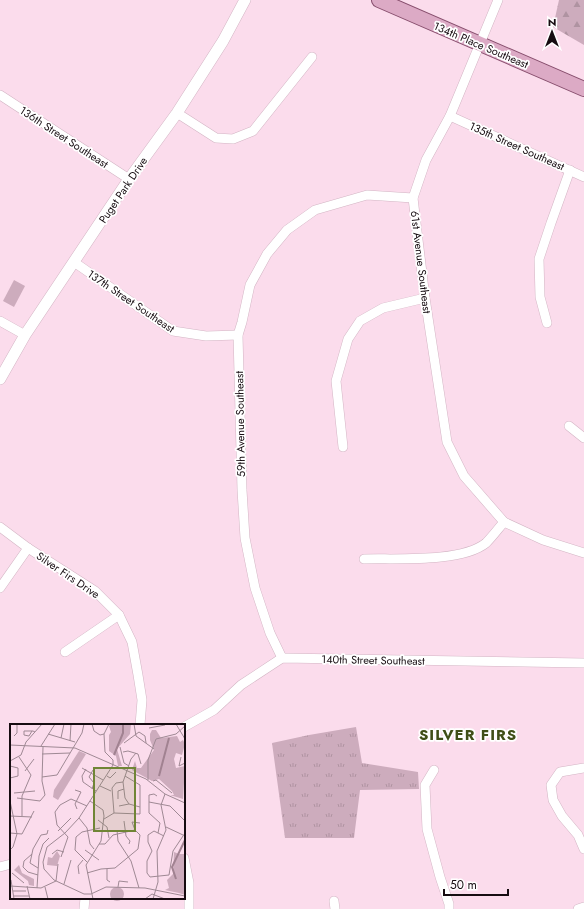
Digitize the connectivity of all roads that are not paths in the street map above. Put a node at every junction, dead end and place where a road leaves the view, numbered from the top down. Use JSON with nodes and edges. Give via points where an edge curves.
{"nodes":[{"id":1,"x":245,"y":0,"type":"edge"},
{"id":2,"x":379,"y":0,"type":"edge"},
{"id":3,"x":498,"y":0,"type":"edge"},
{"id":4,"x":480,"y":44,"type":"junction"},
{"id":5,"x":312,"y":57,"type":"dead end"},
{"id":6,"x":584,"y":89,"type":"edge"},
{"id":7,"x":0,"y":95,"type":"edge"},
{"id":8,"x":177,"y":113,"type":"junction"},
{"id":9,"x":450,"y":116,"type":"junction"},
{"id":10,"x":570,"y":170,"type":"junction"},
{"id":11,"x":584,"y":177,"type":"edge"},
{"id":12,"x":129,"y":180,"type":"junction"},
{"id":13,"x":413,"y":198,"type":"junction"},
{"id":14,"x":74,"y":262,"type":"junction"},
{"id":15,"x":425,"y":298,"type":"junction"},
{"id":16,"x":0,"y":320,"type":"edge"},
{"id":17,"x":547,"y":323,"type":"dead end"},
{"id":18,"x":238,"y":335,"type":"junction"},
{"id":19,"x":25,"y":336,"type":"junction"},
{"id":20,"x":0,"y":379,"type":"edge"},
{"id":21,"x":569,"y":426,"type":"dead end"},
{"id":22,"x":584,"y":438,"type":"edge"},
{"id":23,"x":343,"y":447,"type":"dead end"},
{"id":24,"x":504,"y":522,"type":"junction"},
{"id":25,"x":0,"y":527,"type":"edge"},
{"id":26,"x":28,"y":548,"type":"junction"},
{"id":27,"x":584,"y":553,"type":"edge"},
{"id":28,"x":364,"y":559,"type":"dead end"},
{"id":29,"x":0,"y":588,"type":"edge"},
{"id":30,"x":119,"y":615,"type":"junction"},
{"id":31,"x":65,"y":652,"type":"dead end"},
{"id":32,"x":282,"y":658,"type":"junction"},
{"id":33,"x":584,"y":663,"type":"edge"},
{"id":34,"x":140,"y":724,"type":"edge"},
{"id":35,"x":185,"y":726,"type":"edge"},
{"id":36,"x":584,"y":768,"type":"edge"},
{"id":37,"x":434,"y":770,"type":"dead end"},
{"id":38,"x":584,"y":849,"type":"edge"},
{"id":39,"x":185,"y":863,"type":"edge"},
{"id":40,"x":10,"y":864,"type":"edge"},
{"id":41,"x":0,"y":867,"type":"edge"},
{"id":42,"x":85,"y":899,"type":"edge"},
{"id":43,"x":584,"y":907,"type":"edge"},
{"id":44,"x":84,"y":909,"type":"edge"},
{"id":45,"x":189,"y":909,"type":"edge"},
{"id":46,"x":449,"y":909,"type":"edge"},
{"id":47,"x":578,"y":909,"type":"edge"}],
"edges":[{"from":1,"to":8,"type":"street","name":"Puget Park Drive","via":[[223,41]]},
{"from":2,"to":4,"type":"main road","name":"134th Place Southeast"},
{"from":3,"to":4,"type":"street","name":"61st Avenue Southeast"},
{"from":4,"to":6,"type":"main road","name":"134th Place Southeast"},
{"from":4,"to":9,"type":"street","name":"61st Avenue Southeast"},
{"from":5,"to":8,"type":"street","via":[[253,131],[233,139],[216,138]]},
{"from":7,"to":12,"type":"street","name":"136th Street Southeast"},
{"from":8,"to":12,"type":"street","name":"Puget Park Drive"},
{"from":9,"to":10,"type":"street","name":"135th Street Southeast"},
{"from":9,"to":13,"type":"street","name":"61st Avenue Southeast","via":[[426,160]]},
{"from":10,"to":11,"type":"street","name":"135th Street Southeast"},
{"from":10,"to":17,"type":"street","via":[[539,259],[540,297]]},
{"from":12,"to":14,"type":"street","name":"Puget Park Drive"},
{"from":13,"to":15,"type":"street","name":"61st Avenue Southeast"},
{"from":13,"to":18,"type":"street","name":"59th Avenue Southeast","via":[[367,195],[315,210],[286,230],[267,254],[250,285]]},
{"from":14,"to":18,"type":"street","name":"137th Street Southeast","via":[[173,331],[206,336]]},
{"from":14,"to":19,"type":"street","name":"Puget Park Drive"},
{"from":15,"to":23,"type":"street","via":[[382,308],[360,321],[348,339],[336,381]]},
{"from":15,"to":24,"type":"street","name":"61st Avenue Southeast","via":[[447,442],[464,476]]},
{"from":16,"to":19,"type":"street"},
{"from":18,"to":32,"type":"street","name":"59th Avenue Southeast","via":[[245,538],[255,588],[270,633]]},
{"from":19,"to":20,"type":"street","name":"Puget Park Drive"},
{"from":21,"to":22,"type":"street"},
{"from":24,"to":27,"type":"street","via":[[543,540]]},
{"from":24,"to":28,"type":"street","via":[[485,543],[463,554],[426,558]]},
{"from":25,"to":26,"type":"street","name":"Silver Firs Drive"},
{"from":26,"to":29,"type":"street"},
{"from":26,"to":30,"type":"street","name":"Silver Firs Drive","via":[[95,591]]},
{"from":30,"to":31,"type":"street"},
{"from":30,"to":34,"type":"street","name":"Silver Firs Drive","via":[[132,642],[142,700]]},
{"from":32,"to":33,"type":"street","name":"140th Street Southeast"},
{"from":32,"to":35,"type":"street","via":[[241,686],[214,710]]},
{"from":36,"to":38,"type":"street","via":[[560,772],[552,785],[553,800],[578,835]]},
{"from":37,"to":46,"type":"street","via":[[425,785],[427,829]]},
{"from":39,"to":45,"type":"street","via":[[189,883]]},
{"from":40,"to":41,"type":"street"},
{"from":42,"to":44,"type":"street"},
{"from":43,"to":47,"type":"street"}]}
